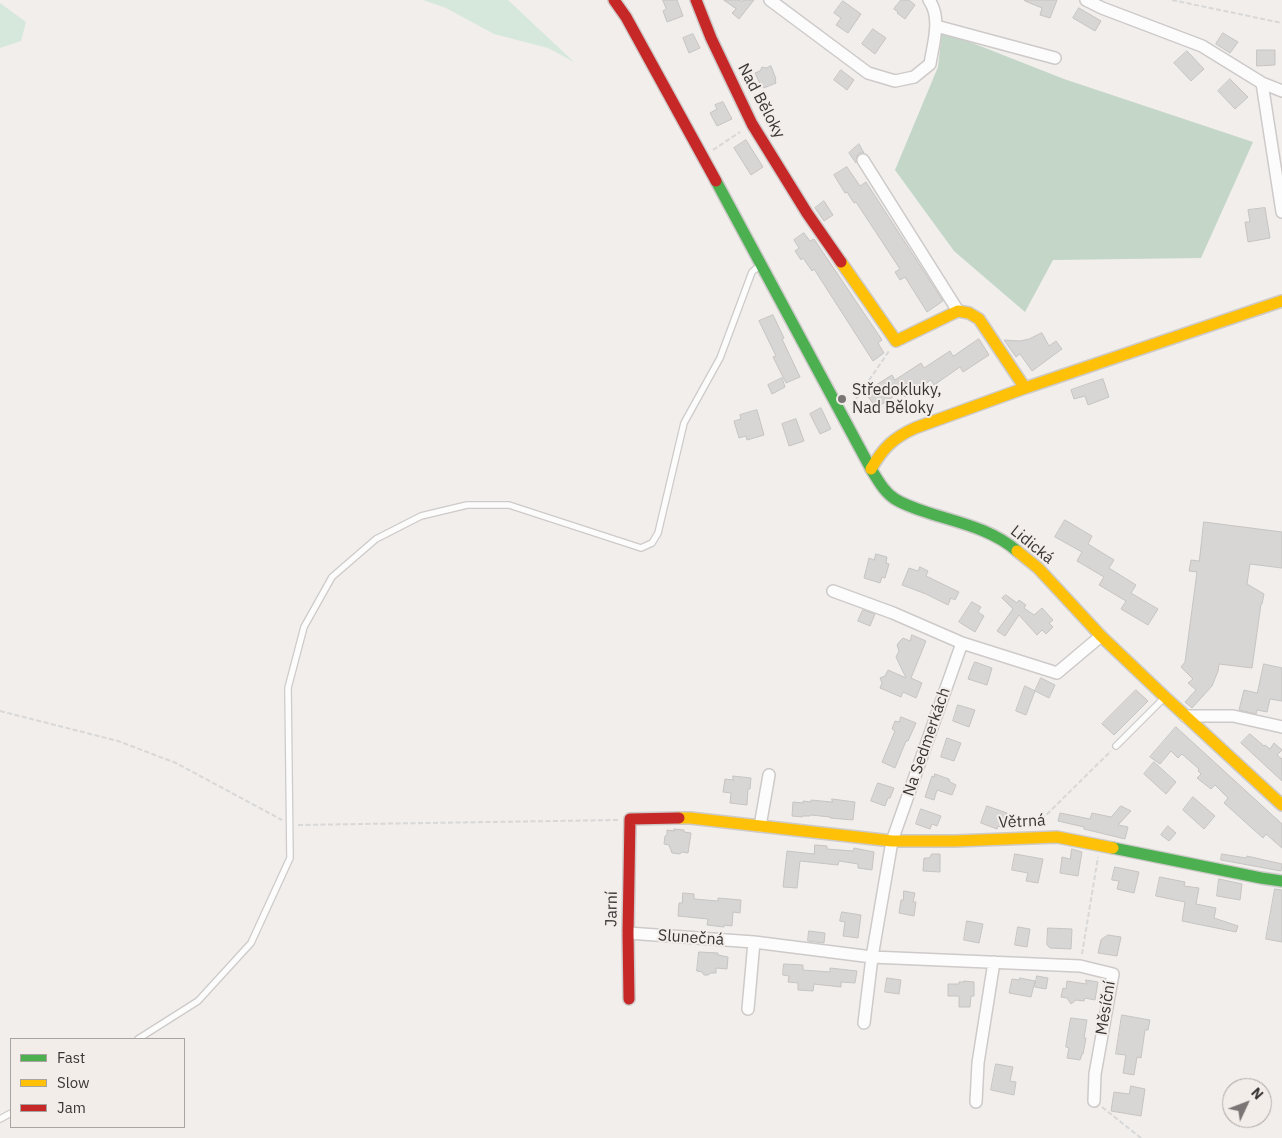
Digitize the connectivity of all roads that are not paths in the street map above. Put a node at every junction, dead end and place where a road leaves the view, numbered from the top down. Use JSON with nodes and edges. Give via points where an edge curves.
{"nodes":[{"id":1,"x":614,"y":0,"type":"edge"},
{"id":2,"x":696,"y":0,"type":"edge"},
{"id":3,"x":770,"y":0,"type":"edge"},
{"id":4,"x":930,"y":0,"type":"edge"},
{"id":5,"x":1086,"y":0,"type":"edge"},
{"id":6,"x":936,"y":26,"type":"junction"},
{"id":7,"x":1055,"y":58,"type":"dead end"},
{"id":8,"x":1262,"y":83,"type":"junction"},
{"id":9,"x":1282,"y":91,"type":"edge"},
{"id":10,"x":863,"y":160,"type":"dead end"},
{"id":11,"x":1282,"y":212,"type":"edge"},
{"id":12,"x":762,"y":264,"type":"junction"},
{"id":13,"x":1282,"y":300,"type":"edge"},
{"id":14,"x":958,"y":311,"type":"junction"},
{"id":15,"x":1025,"y":388,"type":"junction"},
{"id":16,"x":871,"y":469,"type":"junction"},
{"id":17,"x":833,"y":591,"type":"dead end"},
{"id":18,"x":1101,"y":636,"type":"junction"},
{"id":19,"x":962,"y":642,"type":"junction"},
{"id":20,"x":1165,"y":697,"type":"junction"},
{"id":21,"x":1185,"y":716,"type":"junction"},
{"id":22,"x":1282,"y":727,"type":"edge"},
{"id":23,"x":1116,"y":746,"type":"road end"},
{"id":24,"x":770,"y":775,"type":"dead end"},
{"id":25,"x":1282,"y":805,"type":"edge"},
{"id":26,"x":630,"y":819,"type":"joint"},
{"id":27,"x":760,"y":826,"type":"junction"},
{"id":28,"x":892,"y":841,"type":"junction"},
{"id":29,"x":1282,"y":881,"type":"edge"},
{"id":30,"x":628,"y":933,"type":"junction"},
{"id":31,"x":754,"y":942,"type":"junction"},
{"id":32,"x":872,"y":957,"type":"junction"},
{"id":33,"x":994,"y":962,"type":"junction"},
{"id":34,"x":628,"y":999,"type":"dead end"},
{"id":35,"x":748,"y":1009,"type":"dead end"},
{"id":36,"x":864,"y":1024,"type":"dead end"},
{"id":37,"x":140,"y":1038,"type":"edge"},
{"id":38,"x":1094,"y":1101,"type":"road end"},
{"id":39,"x":976,"y":1102,"type":"dead end"}],
"edges":[{"from":1,"to":12,"type":"street","name":"Lidická"},
{"from":2,"to":14,"type":"street","name":"Nad Běloky","via":[[752,124],[807,213],[896,341]]},
{"from":3,"to":6,"type":"street","via":[[868,73],[895,81],[914,77],[930,64]]},
{"from":4,"to":6,"type":"street"},
{"from":5,"to":8,"type":"street","via":[[1202,46]]},
{"from":6,"to":7,"type":"street"},
{"from":8,"to":9,"type":"street"},
{"from":8,"to":11,"type":"street"},
{"from":10,"to":14,"type":"street"},
{"from":12,"to":16,"type":"street","name":"Lidická"},
{"from":12,"to":37,"type":"lane","via":[[752,272],[720,358],[684,423],[658,533],[652,543],[641,548],[509,505],[467,505],[421,516],[376,539],[332,577],[304,627],[288,688],[290,858],[251,943],[198,1001]]},
{"from":13,"to":15,"type":"street"},
{"from":14,"to":15,"type":"street","via":[[972,313],[979,319]]},
{"from":15,"to":16,"type":"street","via":[[898,435],[880,452]]},
{"from":16,"to":18,"type":"street","name":"Lidická","via":[[895,499],[985,531],[1009,544],[1038,568]]},
{"from":17,"to":19,"type":"street"},
{"from":18,"to":19,"type":"street","via":[[1057,673]]},
{"from":18,"to":20,"type":"street","name":"Lidická"},
{"from":19,"to":28,"type":"street","name":"Na Sedmerkách"},
{"from":20,"to":21,"type":"street","name":"Lidická"},
{"from":20,"to":23,"type":"lane"},
{"from":21,"to":22,"type":"street","via":[[1233,716]]},
{"from":21,"to":25,"type":"street","name":"Lidická"},
{"from":24,"to":27,"type":"street"},
{"from":26,"to":27,"type":"street","name":"Větrná","via":[[690,818]]},
{"from":26,"to":30,"type":"street","name":"Jarní"},
{"from":27,"to":28,"type":"street","name":"Větrná"},
{"from":28,"to":29,"type":"street","name":"Větrná","via":[[955,842],[1057,836]]},
{"from":28,"to":32,"type":"street"},
{"from":30,"to":31,"type":"street","name":"Slunečná"},
{"from":30,"to":34,"type":"street","name":"Jarní"},
{"from":31,"to":32,"type":"street","name":"Slunečná"},
{"from":31,"to":35,"type":"street"},
{"from":32,"to":33,"type":"street","name":"Měsíční"},
{"from":32,"to":36,"type":"street"},
{"from":33,"to":38,"type":"street","name":"Měsíční","via":[[1080,966],[1113,974],[1095,1074]]},
{"from":33,"to":39,"type":"street","via":[[978,1063]]}]}
